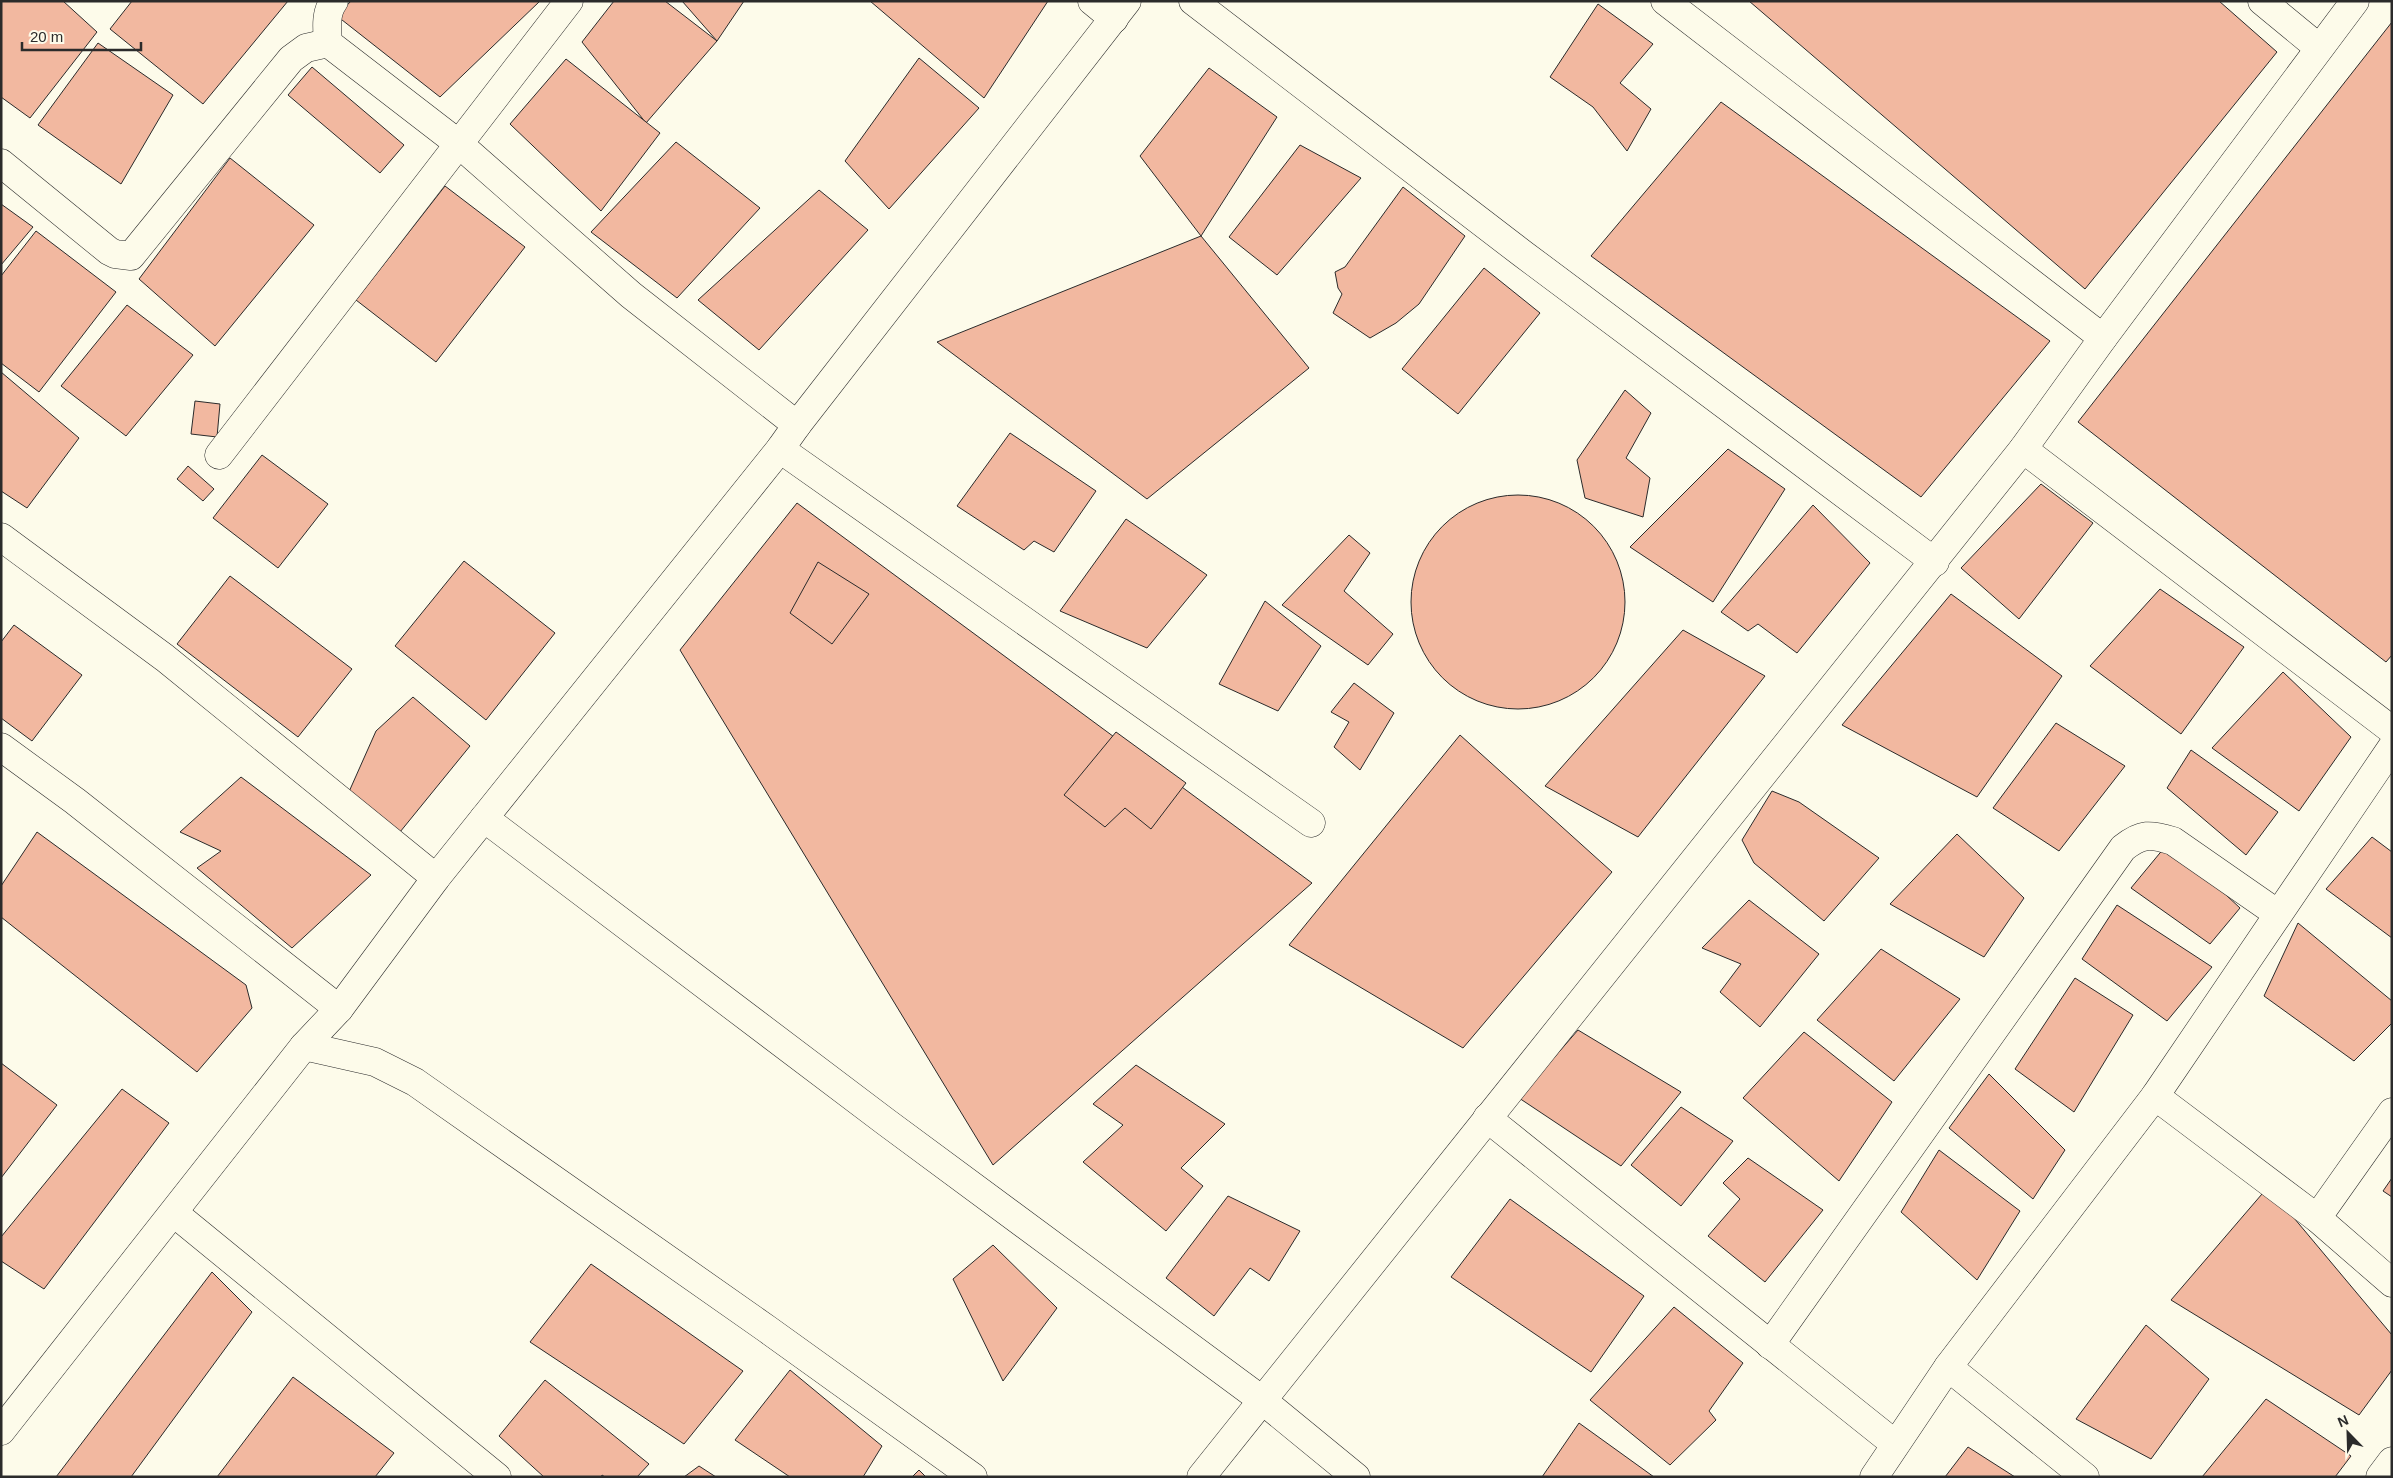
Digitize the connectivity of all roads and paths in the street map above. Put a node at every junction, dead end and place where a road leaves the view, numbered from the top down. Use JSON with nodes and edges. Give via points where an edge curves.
{"nodes":[{"id":1,"x":334,"y":1,"type":"edge"},
{"id":2,"x":569,"y":1,"type":"edge"},
{"id":3,"x":1092,"y":1,"type":"edge"},
{"id":4,"x":1193,"y":1,"type":"edge"},
{"id":5,"x":1666,"y":1,"type":"edge"},
{"id":6,"x":2262,"y":1,"type":"edge"},
{"id":7,"x":2355,"y":1,"type":"edge"},
{"id":8,"x":1120,"y":10,"type":"edge"},
{"id":9,"x":328,"y":43,"type":"junction"},
{"id":10,"x":2319,"y":48,"type":"junction"},
{"id":11,"x":459,"y":144,"type":"junction"},
{"id":12,"x":1,"y":163,"type":"edge"},
{"id":13,"x":2103,"y":338,"type":"junction"},
{"id":14,"x":797,"y":425,"type":"junction"},
{"id":15,"x":780,"y":449,"type":"junction"},
{"id":16,"x":2023,"y":449,"type":"junction"},
{"id":17,"x":219,"y":455,"type":"dead end"},
{"id":18,"x":1,"y":537,"type":"edge"},
{"id":19,"x":1935,"y":562,"type":"junction"},
{"id":20,"x":2392,"y":730,"type":"edge"},
{"id":21,"x":2392,"y":746,"type":"edge"},
{"id":22,"x":1,"y":747,"type":"edge"},
{"id":23,"x":484,"y":818,"type":"junction"},
{"id":24,"x":1311,"y":823,"type":"dead end"},
{"id":25,"x":436,"y":878,"type":"junction"},
{"id":26,"x":2278,"y":914,"type":"junction"},
{"id":27,"x":339,"y":1009,"type":"junction"},
{"id":28,"x":304,"y":1046,"type":"junction"},
{"id":29,"x":2155,"y":1096,"type":"junction"},
{"id":30,"x":2392,"y":1112,"type":"edge"},
{"id":31,"x":1487,"y":1118,"type":"junction"},
{"id":32,"x":174,"y":1213,"type":"junction"},
{"id":33,"x":2317,"y":1218,"type":"junction"},
{"id":34,"x":2392,"y":1283,"type":"edge"},
{"id":35,"x":1770,"y":1345,"type":"junction"},
{"id":36,"x":1948,"y":1367,"type":"junction"},
{"id":37,"x":1262,"y":1400,"type":"junction"},
{"id":38,"x":1,"y":1431,"type":"edge"},
{"id":39,"x":1895,"y":1444,"type":"junction"},
{"id":40,"x":2392,"y":1461,"type":"edge"},
{"id":41,"x":497,"y":1477,"type":"edge"},
{"id":42,"x":973,"y":1477,"type":"edge"},
{"id":43,"x":1201,"y":1477,"type":"edge"},
{"id":44,"x":1356,"y":1477,"type":"edge"},
{"id":45,"x":1874,"y":1477,"type":"edge"},
{"id":46,"x":2085,"y":1477,"type":"edge"},
{"id":47,"x":2380,"y":1477,"type":"edge"}],
"edges":[{"from":1,"to":9,"type":"street","via":[[327,23]]},
{"from":2,"to":11,"type":"street"},
{"from":3,"to":8,"type":"street"},
{"from":4,"to":19,"type":"street","via":[[1531,260]]},
{"from":5,"to":13,"type":"street"},
{"from":6,"to":10,"type":"street"},
{"from":7,"to":10,"type":"street"},
{"from":8,"to":14,"type":"street"},
{"from":9,"to":11,"type":"street"},
{"from":9,"to":12,"type":"street","via":[[306,48],[291,59],[131,256],[109,251]]},
{"from":10,"to":13,"type":"street"},
{"from":11,"to":14,"type":"street","via":[[631,295]]},
{"from":11,"to":17,"type":"street"},
{"from":13,"to":16,"type":"street"},
{"from":14,"to":15,"type":"street"},
{"from":15,"to":23,"type":"street"},
{"from":15,"to":24,"type":"street"},
{"from":16,"to":19,"type":"street"},
{"from":16,"to":20,"type":"street"},
{"from":18,"to":25,"type":"street","via":[[165,658]]},
{"from":19,"to":31,"type":"street"},
{"from":21,"to":26,"type":"street"},
{"from":22,"to":27,"type":"street","via":[[75,801]]},
{"from":23,"to":25,"type":"street"},
{"from":23,"to":37,"type":"street","via":[[886,1122]]},
{"from":25,"to":27,"type":"street"},
{"from":26,"to":29,"type":"street"},
{"from":26,"to":35,"type":"street","via":[[2173,841],[2152,835],[2135,838],[2123,848]]},
{"from":27,"to":28,"type":"street"},
{"from":28,"to":32,"type":"street"},
{"from":28,"to":42,"type":"street","via":[[375,1062],[415,1082]]},
{"from":29,"to":33,"type":"street"},
{"from":29,"to":36,"type":"street"},
{"from":30,"to":33,"type":"street"},
{"from":31,"to":35,"type":"street"},
{"from":31,"to":37,"type":"street"},
{"from":32,"to":38,"type":"street"},
{"from":32,"to":41,"type":"street"},
{"from":33,"to":34,"type":"street"},
{"from":35,"to":39,"type":"street"},
{"from":36,"to":39,"type":"street"},
{"from":36,"to":46,"type":"street"},
{"from":37,"to":43,"type":"street"},
{"from":37,"to":44,"type":"street"},
{"from":39,"to":45,"type":"street"},
{"from":40,"to":47,"type":"street"}]}
